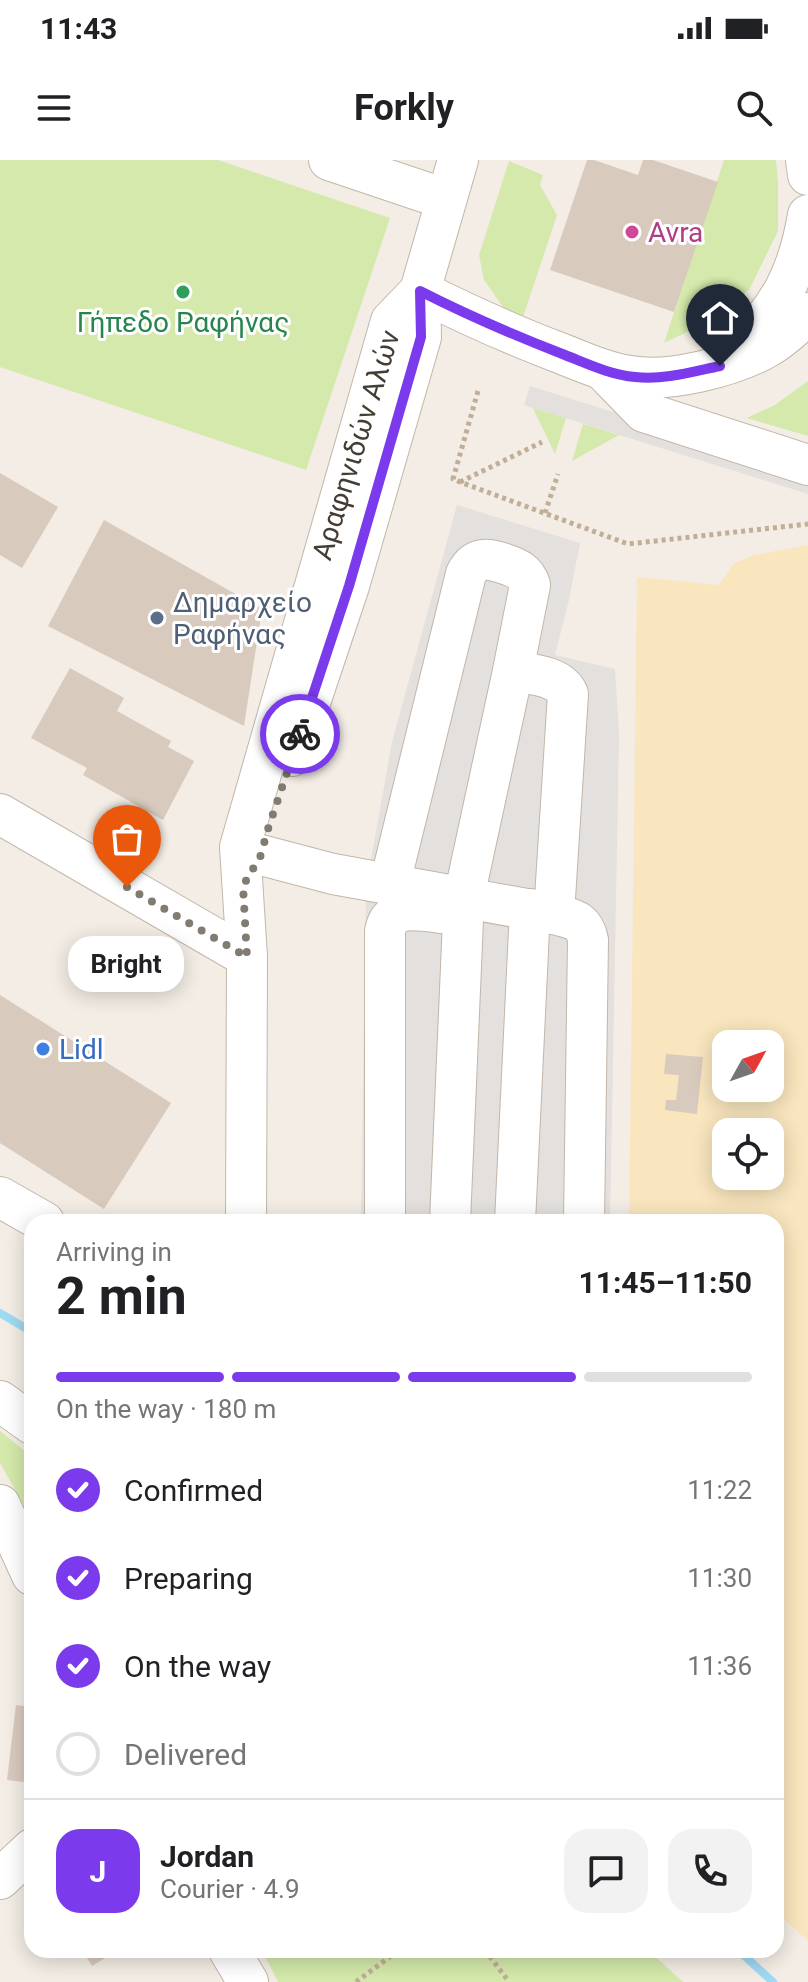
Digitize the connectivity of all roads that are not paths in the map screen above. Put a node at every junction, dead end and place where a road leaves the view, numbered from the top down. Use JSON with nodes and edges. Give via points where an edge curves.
{"nodes":[{"id":1,"x":329,"y":160,"type":"edge"},
{"id":2,"x":458,"y":160,"type":"edge"},
{"id":3,"x":806,"y":160,"type":"edge"},
{"id":4,"x":808,"y":175,"type":"edge"},
{"id":5,"x":445,"y":199,"type":"junction"},
{"id":6,"x":808,"y":215,"type":"edge"},
{"id":7,"x":420,"y":291,"type":"junction"},
{"id":8,"x":808,"y":313,"type":"edge"},
{"id":9,"x":603,"y":370,"type":"junction"},
{"id":10,"x":703,"y":370,"type":"junction"},
{"id":11,"x":808,"y":465,"type":"edge"},
{"id":12,"x":513,"y":671,"type":"junction"},
{"id":13,"x":0,"y":814,"type":"edge"},
{"id":14,"x":252,"y":871,"type":"junction"},
{"id":15,"x":390,"y":883,"type":"junction"},
{"id":16,"x":464,"y":906,"type":"junction"},
{"id":17,"x":542,"y":911,"type":"junction"},
{"id":18,"x":247,"y":957,"type":"junction"},
{"id":19,"x":0,"y":1197,"type":"edge"},
{"id":20,"x":30,"y":1214,"type":"edge"},
{"id":21,"x":246,"y":1214,"type":"edge"},
{"id":22,"x":385,"y":1214,"type":"edge"},
{"id":23,"x":450,"y":1214,"type":"edge"},
{"id":24,"x":516,"y":1214,"type":"edge"},
{"id":25,"x":584,"y":1214,"type":"edge"},
{"id":26,"x":0,"y":1401,"type":"edge"},
{"id":27,"x":24,"y":1418,"type":"edge"},
{"id":28,"x":0,"y":1505,"type":"edge"},
{"id":29,"x":24,"y":1558,"type":"edge"},
{"id":30,"x":24,"y":1856,"type":"edge"},
{"id":31,"x":0,"y":1879,"type":"edge"},
{"id":32,"x":234,"y":1958,"type":"edge"},
{"id":33,"x":248,"y":1982,"type":"edge"}],
"edges":[{"from":1,"to":5,"type":"street"},
{"from":2,"to":5,"type":"street","name":"Αραφηνιδών Αλών"},
{"from":3,"to":4,"type":"street"},
{"from":5,"to":7,"type":"street","name":"Αραφηνιδών Αλών"},
{"from":6,"to":10,"type":"street","via":[[793,275],[777,304],[756,330]]},
{"from":7,"to":9,"type":"street"},
{"from":7,"to":14,"type":"street","name":"Αραφηνιδών Αλών","via":[[391,321],[240,847]]},
{"from":8,"to":10,"type":"street","via":[[767,347]]},
{"from":9,"to":10,"type":"street","via":[[656,378]]},
{"from":9,"to":11,"type":"street","via":[[644,412]]},
{"from":12,"to":15,"type":"street","via":[[530,585],[516,568],[485,558],[466,574]]},
{"from":12,"to":16,"type":"street"},
{"from":12,"to":17,"type":"street","via":[[552,679],[568,694]]},
{"from":13,"to":18,"type":"street"},
{"from":14,"to":15,"type":"street","via":[[333,874]]},
{"from":14,"to":18,"type":"street","name":"Αραφηνιδών Αλών"},
{"from":15,"to":16,"type":"street"},
{"from":16,"to":17,"type":"street"},
{"from":16,"to":22,"type":"street","via":[[400,910],[387,922]]},
{"from":16,"to":23,"type":"street"},
{"from":17,"to":24,"type":"street"},
{"from":17,"to":25,"type":"street","via":[[579,922],[588,940]]},
{"from":18,"to":21,"type":"street","name":"Αραφηνιδών Αλών"},
{"from":19,"to":20,"type":"street"},
{"from":26,"to":27,"type":"street"},
{"from":28,"to":29,"type":"street"},
{"from":30,"to":31,"type":"street"},
{"from":32,"to":33,"type":"street"}]}
